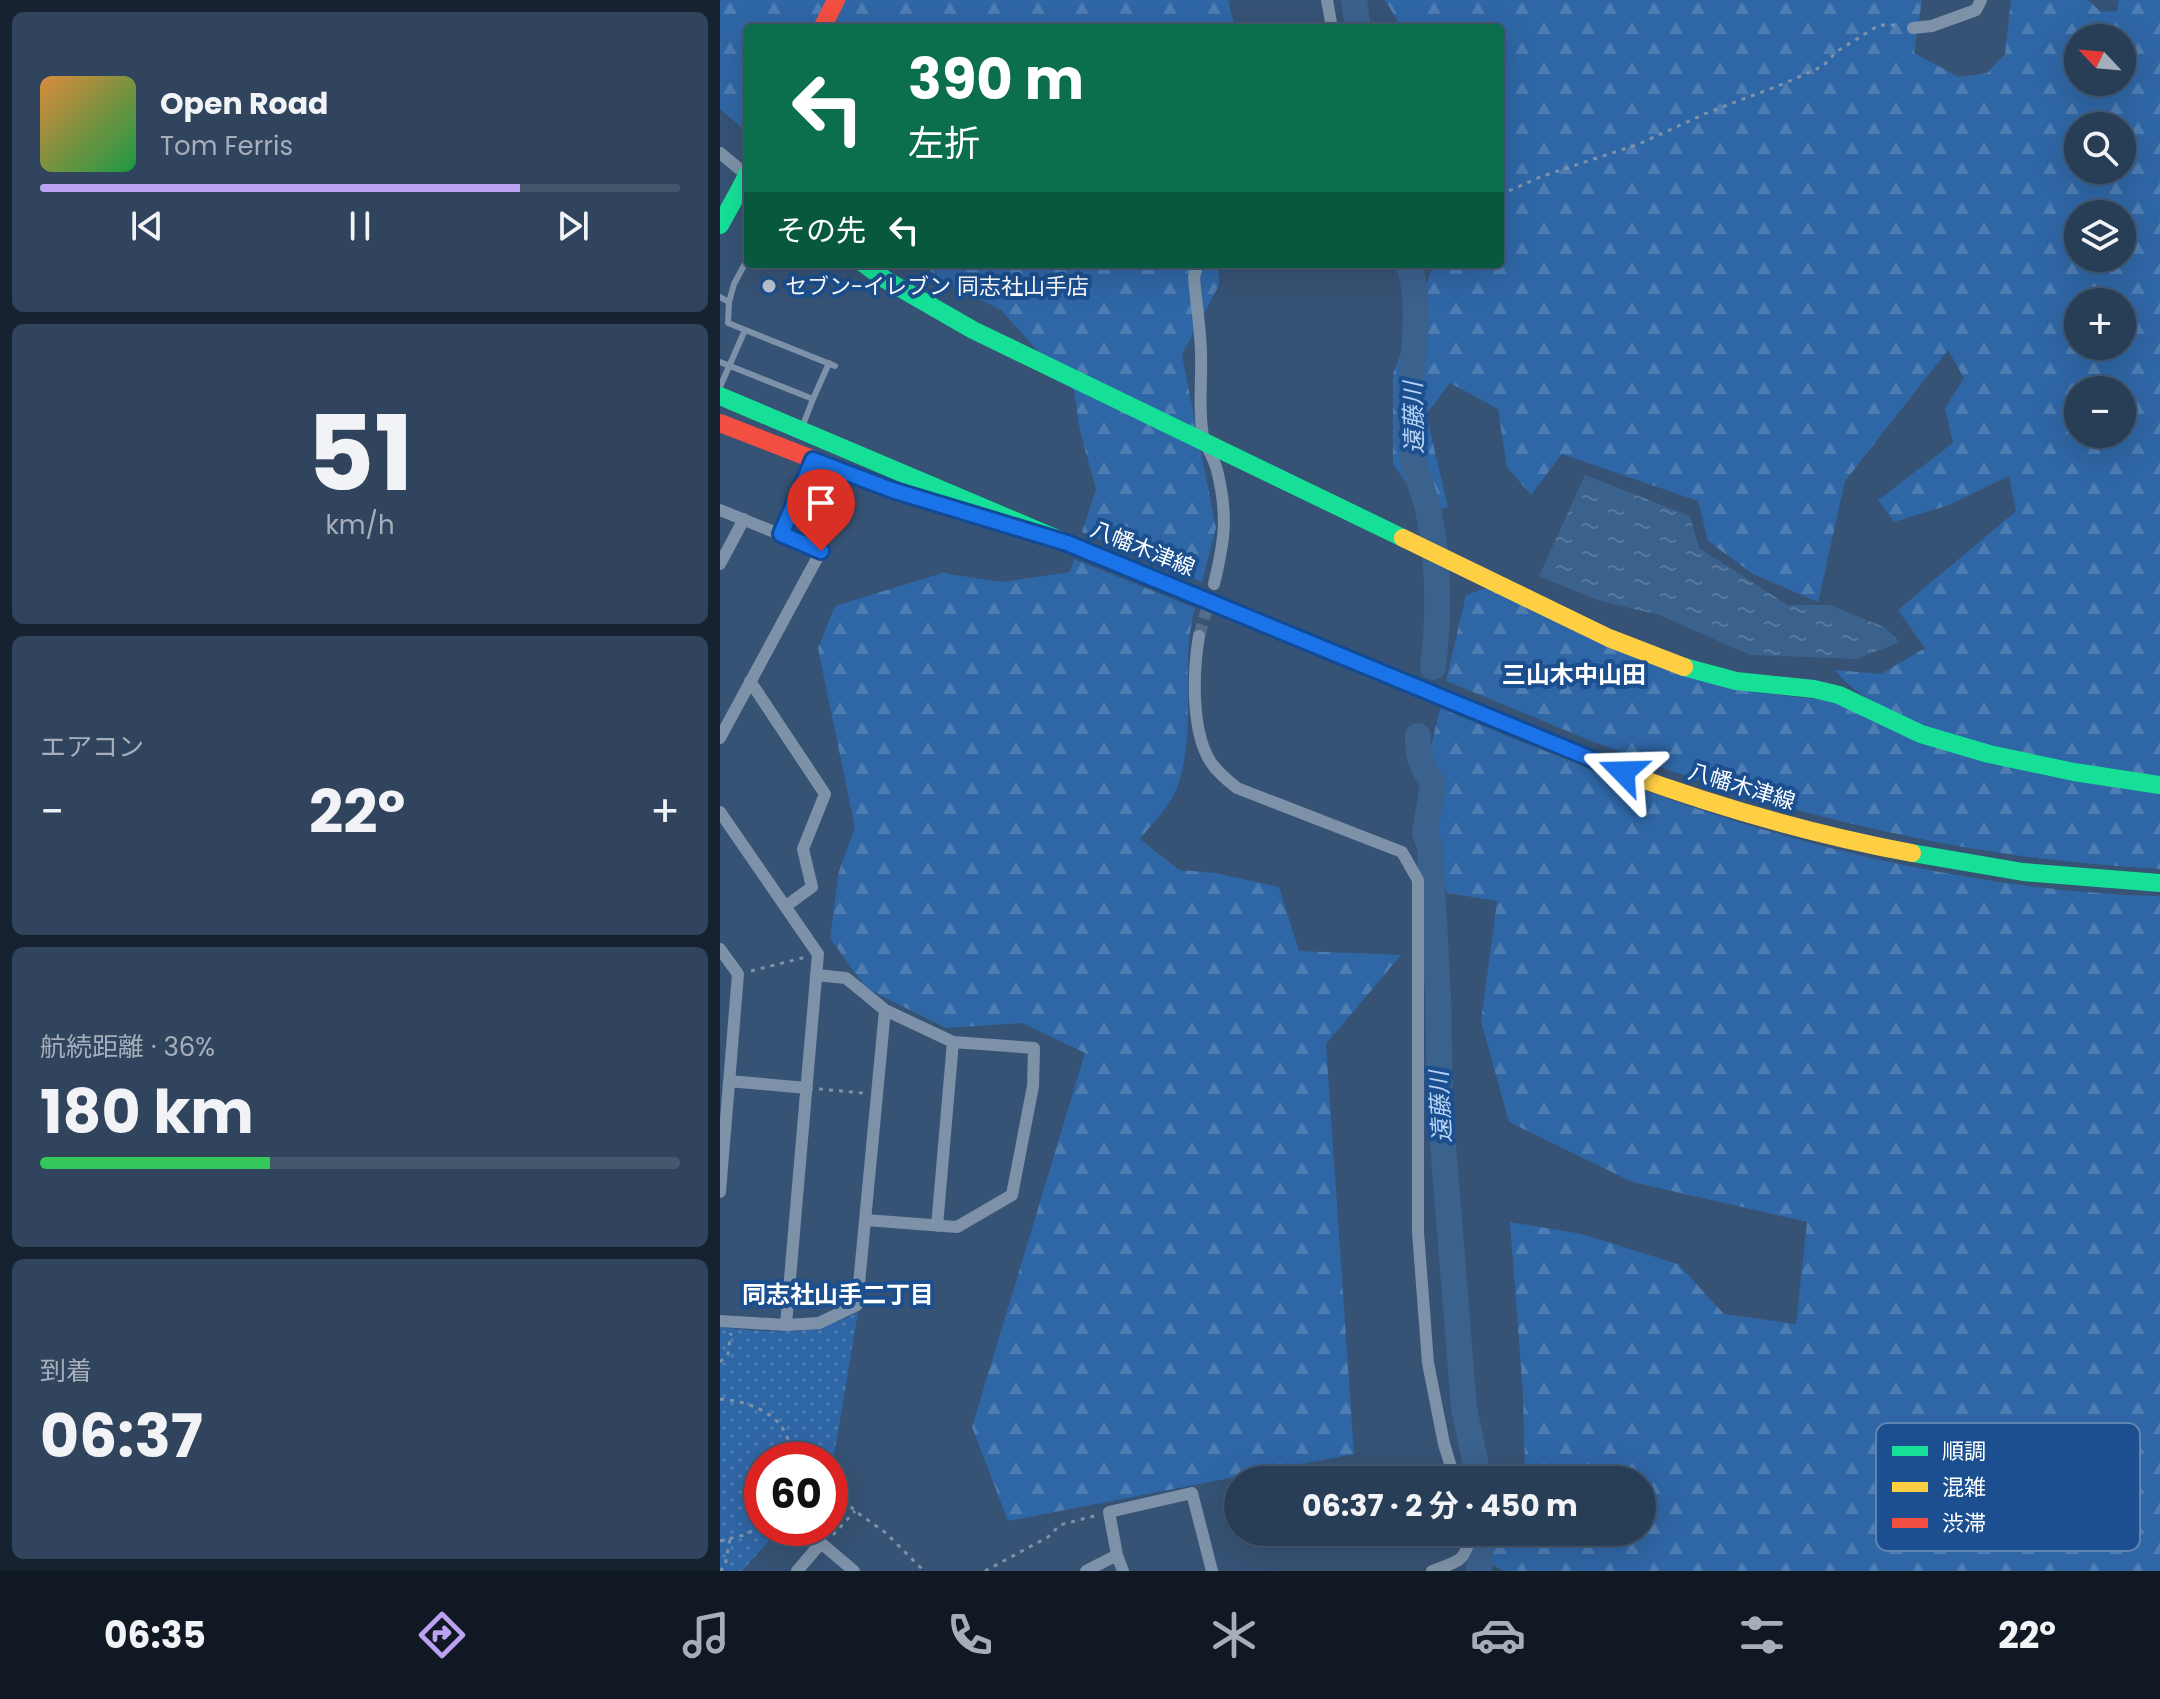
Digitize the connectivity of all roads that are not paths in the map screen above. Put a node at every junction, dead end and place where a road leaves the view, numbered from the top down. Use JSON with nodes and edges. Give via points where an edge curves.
{"nodes":[{"id":1,"x":836,"y":0,"type":"edge"},
{"id":2,"x":1327,"y":0,"type":"edge"},
{"id":3,"x":1981,"y":0,"type":"edge"},
{"id":4,"x":824,"y":24,"type":"edge"},
{"id":5,"x":1331,"y":24,"type":"edge"},
{"id":6,"x":1913,"y":28,"type":"road end"},
{"id":7,"x":720,"y":153,"type":"edge"},
{"id":8,"x":744,"y":176,"type":"edge"},
{"id":9,"x":744,"y":182,"type":"edge"},
{"id":10,"x":720,"y":225,"type":"edge"},
{"id":11,"x":744,"y":265,"type":"edge"},
{"id":12,"x":870,"y":268,"type":"edge"},
{"id":13,"x":1197,"y":268,"type":"edge"},
{"id":14,"x":720,"y":297,"type":"edge"},
{"id":15,"x":729,"y":302,"type":"junction"},
{"id":16,"x":745,"y":330,"type":"junction"},
{"id":17,"x":720,"y":362,"type":"edge"},
{"id":18,"x":730,"y":366,"type":"junction"},
{"id":19,"x":720,"y":387,"type":"edge"},
{"id":20,"x":720,"y":396,"type":"edge"},
{"id":21,"x":813,"y":399,"type":"junction"},
{"id":22,"x":720,"y":423,"type":"edge"},
{"id":23,"x":801,"y":430,"type":"junction"},
{"id":24,"x":1204,"y":440,"type":"junction"},
{"id":25,"x":813,"y":460,"type":"junction"},
{"id":26,"x":720,"y":510,"type":"edge"},
{"id":27,"x":744,"y":519,"type":"junction"},
{"id":28,"x":781,"y":534,"type":"junction"},
{"id":29,"x":1067,"y":543,"type":"junction"},
{"id":30,"x":720,"y":564,"type":"edge"},
{"id":31,"x":1214,"y":584,"type":"tunnel mouth"},
{"id":32,"x":1199,"y":636,"type":"tunnel mouth"},
{"id":33,"x":750,"y":681,"type":"junction"},
{"id":34,"x":720,"y":738,"type":"edge"},
{"id":35,"x":2160,"y":785,"type":"edge"},
{"id":36,"x":720,"y":812,"type":"edge"},
{"id":37,"x":2160,"y":883,"type":"edge"},
{"id":38,"x":786,"y":906,"type":"junction"},
{"id":39,"x":720,"y":949,"type":"edge"},
{"id":40,"x":816,"y":975,"type":"junction"},
{"id":41,"x":885,"y":1010,"type":"junction"},
{"id":42,"x":953,"y":1042,"type":"junction"},
{"id":43,"x":729,"y":1081,"type":"junction"},
{"id":44,"x":807,"y":1088,"type":"junction"},
{"id":45,"x":720,"y":1192,"type":"edge"},
{"id":46,"x":866,"y":1220,"type":"junction"},
{"id":47,"x":937,"y":1226,"type":"junction"},
{"id":48,"x":720,"y":1321,"type":"edge"},
{"id":49,"x":786,"y":1325,"type":"junction"},
{"id":50,"x":1451,"y":1466,"type":"edge"},
{"id":51,"x":1468,"y":1546,"type":"edge"},
{"id":52,"x":1117,"y":1555,"type":"junction"},
{"id":53,"x":797,"y":1571,"type":"edge"},
{"id":54,"x":854,"y":1571,"type":"edge"},
{"id":55,"x":1086,"y":1571,"type":"edge"},
{"id":56,"x":1123,"y":1571,"type":"edge"},
{"id":57,"x":1212,"y":1571,"type":"edge"},
{"id":58,"x":1432,"y":1571,"type":"edge"}],
"edges":[{"from":1,"to":4,"type":"main road"},
{"from":2,"to":5,"type":"street"},
{"from":3,"to":6,"type":"street","via":[[1976,10]]},
{"from":7,"to":8,"type":"street"},
{"from":9,"to":10,"type":"main road"},
{"from":11,"to":15,"type":"lane"},
{"from":12,"to":24,"type":"main road","via":[[973,330]]},
{"from":13,"to":24,"type":"street"},
{"from":14,"to":15,"type":"lane"},
{"from":15,"to":16,"type":"lane","via":[[728,323]]},
{"from":16,"to":18,"type":"lane"},
{"from":16,"to":21,"type":"lane","via":[[832,364]]},
{"from":17,"to":18,"type":"lane"},
{"from":18,"to":19,"type":"lane"},
{"from":18,"to":21,"type":"lane"},
{"from":20,"to":23,"type":"main road","name":"八幡木津線"},
{"from":21,"to":23,"type":"lane"},
{"from":22,"to":25,"type":"main road","name":"八幡木津線"},
{"from":23,"to":29,"type":"main road","name":"八幡木津線"},
{"from":24,"to":31,"type":"street","via":[[1223,498],[1225,530]]},
{"from":24,"to":35,"type":"main road","via":[[1609,638],[1705,674],[1825,692],[1934,739],[2077,773]]},
{"from":25,"to":28,"type":"street"},
{"from":25,"to":29,"type":"main road","name":"八幡木津線"},
{"from":26,"to":27,"type":"street"},
{"from":27,"to":28,"type":"street"},
{"from":27,"to":30,"type":"street"},
{"from":28,"to":33,"type":"street","via":[[821,551]]},
{"from":29,"to":37,"type":"main road","name":"八幡木津線","via":[[1623,772],[1754,817],[1894,851],[2000,869]]},
{"from":32,"to":50,"type":"street","via":[[1195,657],[1201,740],[1223,777],[1237,788],[1402,852],[1418,880],[1418,1232],[1428,1363]]},
{"from":33,"to":34,"type":"street"},
{"from":33,"to":38,"type":"street","via":[[825,794],[803,849],[812,887]]},
{"from":36,"to":38,"type":"street"},
{"from":38,"to":40,"type":"street","via":[[818,954]]},
{"from":39,"to":43,"type":"street","via":[[738,974]]},
{"from":40,"to":41,"type":"street","via":[[846,978]]},
{"from":40,"to":44,"type":"street"},
{"from":41,"to":42,"type":"street"},
{"from":41,"to":46,"type":"street"},
{"from":42,"to":47,"type":"street"},
{"from":42,"to":47,"type":"street","via":[[1034,1048],[1033,1086],[1012,1195],[957,1227]]},
{"from":43,"to":44,"type":"street"},
{"from":43,"to":45,"type":"street"},
{"from":44,"to":49,"type":"street"},
{"from":46,"to":47,"type":"street"},
{"from":46,"to":49,"type":"street","via":[[857,1305],[819,1323]]},
{"from":48,"to":49,"type":"street"},
{"from":51,"to":58,"type":"street","via":[[1462,1559]]},
{"from":52,"to":55,"type":"street"},
{"from":52,"to":56,"type":"street"},
{"from":52,"to":57,"type":"street","via":[[1109,1512],[1192,1493]]},
{"from":53,"to":54,"type":"street","via":[[821,1543]]}]}
